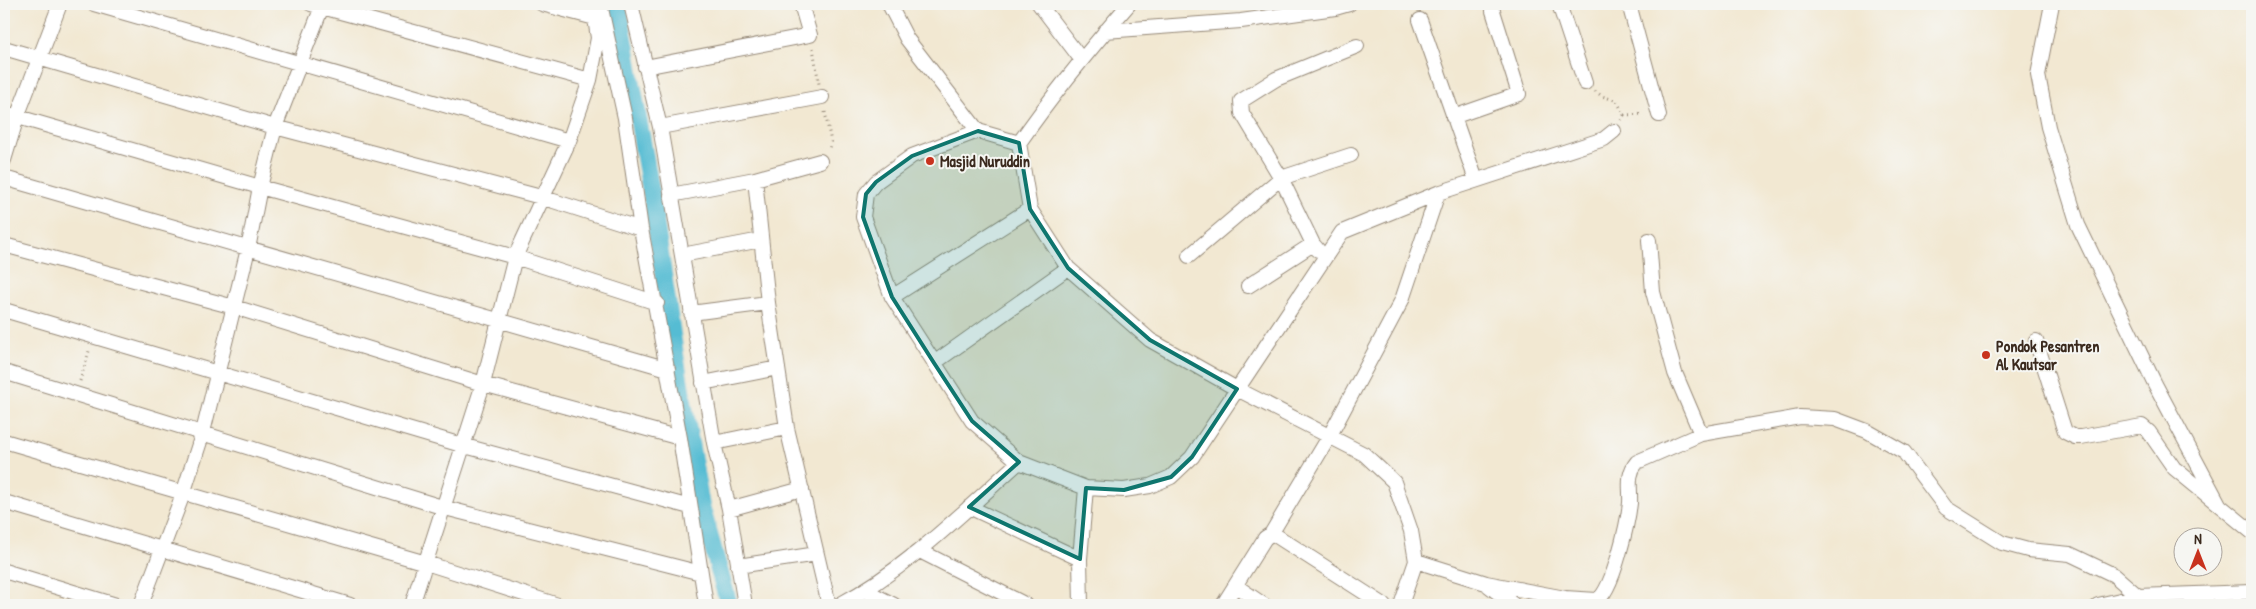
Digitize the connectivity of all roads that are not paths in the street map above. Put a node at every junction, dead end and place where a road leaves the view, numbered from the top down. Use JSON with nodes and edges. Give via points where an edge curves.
{"nodes":[{"id":1,"x":60,"y":4,"type":"edge"},
{"id":2,"x":94,"y":4,"type":"edge"},
{"id":3,"x":542,"y":4,"type":"edge"},
{"id":4,"x":594,"y":4,"type":"edge"},
{"id":5,"x":600,"y":4,"type":"edge"},
{"id":6,"x":631,"y":4,"type":"edge"},
{"id":7,"x":801,"y":4,"type":"edge"},
{"id":8,"x":889,"y":4,"type":"edge"},
{"id":9,"x":1039,"y":4,"type":"edge"},
{"id":10,"x":1129,"y":4,"type":"edge"},
{"id":11,"x":1349,"y":4,"type":"edge"},
{"id":12,"x":1558,"y":4,"type":"edge"},
{"id":13,"x":1629,"y":4,"type":"edge"},
{"id":14,"x":2052,"y":4,"type":"edge"},
{"id":15,"x":319,"y":5,"type":"edge"},
{"id":16,"x":1335,"y":6,"type":"edge"},
{"id":17,"x":1493,"y":11,"type":"dead end"},
{"id":18,"x":595,"y":18,"type":"junction"},
{"id":19,"x":1420,"y":20,"type":"dead end"},
{"id":20,"x":1105,"y":31,"type":"junction"},
{"id":21,"x":1357,"y":46,"type":"dead end"},
{"id":22,"x":4,"y":48,"type":"edge"},
{"id":23,"x":40,"y":59,"type":"junction"},
{"id":24,"x":1081,"y":59,"type":"junction"},
{"id":25,"x":301,"y":63,"type":"junction"},
{"id":26,"x":645,"y":67,"type":"junction"},
{"id":27,"x":590,"y":80,"type":"junction"},
{"id":28,"x":1585,"y":83,"type":"road end"},
{"id":29,"x":822,"y":97,"type":"dead end"},
{"id":30,"x":10,"y":115,"type":"edge"},
{"id":31,"x":1659,"y":115,"type":"dead end"},
{"id":32,"x":1453,"y":118,"type":"junction"},
{"id":33,"x":275,"y":127,"type":"junction"},
{"id":34,"x":660,"y":127,"type":"junction"},
{"id":35,"x":978,"y":131,"type":"junction"},
{"id":36,"x":1614,"y":131,"type":"road end"},
{"id":37,"x":569,"y":140,"type":"junction"},
{"id":38,"x":1019,"y":143,"type":"junction"},
{"id":39,"x":1351,"y":155,"type":"dead end"},
{"id":40,"x":4,"y":160,"type":"edge"},
{"id":41,"x":820,"y":161,"type":"dead end"},
{"id":42,"x":4,"y":178,"type":"edge"},
{"id":43,"x":1281,"y":178,"type":"junction"},
{"id":44,"x":755,"y":179,"type":"junction"},
{"id":45,"x":1476,"y":180,"type":"junction"},
{"id":46,"x":260,"y":187,"type":"junction"},
{"id":47,"x":1438,"y":193,"type":"junction"},
{"id":48,"x":672,"y":195,"type":"junction"},
{"id":49,"x":541,"y":197,"type":"junction"},
{"id":50,"x":1030,"y":208,"type":"junction"},
{"id":51,"x":641,"y":229,"type":"junction"},
{"id":52,"x":761,"y":240,"type":"junction"},
{"id":53,"x":1649,"y":240,"type":"dead end"},
{"id":54,"x":1313,"y":244,"type":"junction"},
{"id":55,"x":4,"y":245,"type":"edge"},
{"id":56,"x":248,"y":249,"type":"junction"},
{"id":57,"x":682,"y":255,"type":"junction"},
{"id":58,"x":1189,"y":256,"type":"dead end"},
{"id":59,"x":515,"y":257,"type":"junction"},
{"id":60,"x":1325,"y":258,"type":"junction"},
{"id":61,"x":1068,"y":268,"type":"junction"},
{"id":62,"x":1248,"y":286,"type":"dead end"},
{"id":63,"x":892,"y":297,"type":"junction"},
{"id":64,"x":656,"y":303,"type":"junction"},
{"id":65,"x":768,"y":303,"type":"junction"},
{"id":66,"x":234,"y":307,"type":"junction"},
{"id":67,"x":4,"y":310,"type":"edge"},
{"id":68,"x":692,"y":313,"type":"junction"},
{"id":69,"x":500,"y":321,"type":"junction"},
{"id":70,"x":2036,"y":341,"type":"dead end"},
{"id":71,"x":934,"y":363,"type":"junction"},
{"id":72,"x":778,"y":368,"type":"junction"},
{"id":73,"x":668,"y":369,"type":"junction"},
{"id":74,"x":4,"y":372,"type":"edge"},
{"id":75,"x":217,"y":374,"type":"junction"},
{"id":76,"x":703,"y":383,"type":"junction"},
{"id":77,"x":484,"y":384,"type":"junction"},
{"id":78,"x":1237,"y":389,"type":"junction"},
{"id":79,"x":787,"y":428,"type":"junction"},
{"id":80,"x":203,"y":432,"type":"junction"},
{"id":81,"x":1701,"y":434,"type":"junction"},
{"id":82,"x":1329,"y":437,"type":"junction"},
{"id":83,"x":680,"y":438,"type":"junction"},
{"id":84,"x":4,"y":441,"type":"edge"},
{"id":85,"x":714,"y":442,"type":"junction"},
{"id":86,"x":465,"y":446,"type":"junction"},
{"id":87,"x":1019,"y":462,"type":"junction"},
{"id":88,"x":1086,"y":488,"type":"junction"},
{"id":89,"x":802,"y":489,"type":"junction"},
{"id":90,"x":183,"y":494,"type":"junction"},
{"id":91,"x":4,"y":502,"type":"edge"},
{"id":92,"x":2220,"y":506,"type":"junction"},
{"id":93,"x":690,"y":507,"type":"junction"},
{"id":94,"x":444,"y":508,"type":"junction"},
{"id":95,"x":969,"y":508,"type":"junction"},
{"id":96,"x":729,"y":510,"type":"junction"},
{"id":97,"x":2252,"y":532,"type":"edge"},
{"id":98,"x":1271,"y":534,"type":"junction"},
{"id":99,"x":162,"y":549,"type":"junction"},
{"id":100,"x":920,"y":551,"type":"junction"},
{"id":101,"x":817,"y":554,"type":"junction"},
{"id":102,"x":1080,"y":559,"type":"junction"},
{"id":103,"x":1416,"y":561,"type":"junction"},
{"id":104,"x":426,"y":563,"type":"junction"},
{"id":105,"x":738,"y":566,"type":"junction"},
{"id":106,"x":4,"y":571,"type":"edge"},
{"id":107,"x":701,"y":573,"type":"junction"},
{"id":108,"x":1486,"y":584,"type":"junction"},
{"id":109,"x":1236,"y":586,"type":"junction"},
{"id":110,"x":866,"y":591,"type":"junction"},
{"id":111,"x":2252,"y":592,"type":"edge"},
{"id":112,"x":2138,"y":596,"type":"junction"},
{"id":113,"x":116,"y":605,"type":"edge"},
{"id":114,"x":141,"y":605,"type":"edge"},
{"id":115,"x":350,"y":605,"type":"edge"},
{"id":116,"x":412,"y":605,"type":"edge"},
{"id":117,"x":558,"y":605,"type":"edge"},
{"id":118,"x":706,"y":605,"type":"edge"},
{"id":119,"x":745,"y":605,"type":"edge"},
{"id":120,"x":829,"y":605,"type":"edge"},
{"id":121,"x":839,"y":605,"type":"edge"},
{"id":122,"x":894,"y":605,"type":"edge"},
{"id":123,"x":1026,"y":605,"type":"edge"},
{"id":124,"x":1081,"y":605,"type":"edge"},
{"id":125,"x":1223,"y":605,"type":"edge"},
{"id":126,"x":1264,"y":605,"type":"edge"},
{"id":127,"x":1384,"y":605,"type":"edge"},
{"id":128,"x":1401,"y":605,"type":"edge"},
{"id":129,"x":1514,"y":605,"type":"edge"},
{"id":130,"x":2098,"y":605,"type":"edge"}],
"edges":[{"from":1,"to":23,"type":"street"},
{"from":2,"to":25,"type":"street"},
{"from":3,"to":18,"type":"street"},
{"from":4,"to":18,"type":"street"},
{"from":5,"to":51,"type":"street","via":[[625,118]]},
{"from":6,"to":26,"type":"street"},
{"from":7,"to":26,"type":"street","via":[[810,35]]},
{"from":8,"to":35,"type":"street","via":[[907,39]]},
{"from":9,"to":24,"type":"street"},
{"from":10,"to":20,"type":"street"},
{"from":11,"to":16,"type":"street"},
{"from":12,"to":28,"type":"street"},
{"from":13,"to":31,"type":"street"},
{"from":14,"to":92,"type":"street","via":[[2038,75],[2048,127],[2078,224],[2155,384]]},
{"from":15,"to":25,"type":"street"},
{"from":15,"to":27,"type":"street"},
{"from":16,"to":20,"type":"street","via":[[1241,21]]},
{"from":17,"to":32,"type":"street","via":[[1519,94]]},
{"from":18,"to":27,"type":"street","via":[[598,38]]},
{"from":19,"to":32,"type":"street"},
{"from":20,"to":24,"type":"street"},
{"from":21,"to":43,"type":"street","via":[[1276,79],[1241,101],[1242,113]]},
{"from":22,"to":23,"type":"street"},
{"from":23,"to":30,"type":"street"},
{"from":23,"to":33,"type":"street"},
{"from":24,"to":38,"type":"street"},
{"from":25,"to":33,"type":"street"},
{"from":25,"to":37,"type":"street"},
{"from":26,"to":34,"type":"street"},
{"from":27,"to":37,"type":"street"},
{"from":29,"to":34,"type":"street"},
{"from":30,"to":40,"type":"street"},
{"from":30,"to":46,"type":"street"},
{"from":32,"to":45,"type":"street"},
{"from":33,"to":46,"type":"street"},
{"from":33,"to":49,"type":"street"},
{"from":34,"to":48,"type":"street"},
{"from":35,"to":38,"type":"street"},
{"from":35,"to":63,"type":"street","via":[[912,156],[876,182],[866,194],[863,217]]},
{"from":36,"to":45,"type":"street","via":[[1604,138]]},
{"from":37,"to":49,"type":"street"},
{"from":38,"to":50,"type":"street"},
{"from":39,"to":43,"type":"street"},
{"from":41,"to":44,"type":"street"},
{"from":42,"to":56,"type":"street"},
{"from":43,"to":54,"type":"street"},
{"from":43,"to":58,"type":"street"},
{"from":44,"to":48,"type":"street"},
{"from":44,"to":52,"type":"street"},
{"from":45,"to":47,"type":"street"},
{"from":46,"to":56,"type":"street"},
{"from":46,"to":59,"type":"street"},
{"from":47,"to":60,"type":"street","via":[[1342,232]]},
{"from":47,"to":82,"type":"street","via":[[1402,300]]},
{"from":48,"to":57,"type":"street"},
{"from":49,"to":51,"type":"street"},
{"from":49,"to":59,"type":"street"},
{"from":50,"to":61,"type":"street"},
{"from":50,"to":63,"type":"street"},
{"from":51,"to":64,"type":"street"},
{"from":52,"to":57,"type":"street"},
{"from":52,"to":65,"type":"street"},
{"from":53,"to":81,"type":"street","via":[[1652,292],[1675,372]]},
{"from":54,"to":60,"type":"street"},
{"from":54,"to":62,"type":"street"},
{"from":55,"to":66,"type":"street"},
{"from":56,"to":66,"type":"street"},
{"from":56,"to":69,"type":"street"},
{"from":57,"to":68,"type":"street"},
{"from":59,"to":64,"type":"street"},
{"from":59,"to":69,"type":"street"},
{"from":60,"to":78,"type":"street"},
{"from":61,"to":71,"type":"street"},
{"from":61,"to":78,"type":"street","via":[[1150,340]]},
{"from":63,"to":71,"type":"street"},
{"from":64,"to":73,"type":"street"},
{"from":65,"to":68,"type":"street"},
{"from":65,"to":72,"type":"street"},
{"from":66,"to":75,"type":"street"},
{"from":66,"to":77,"type":"street"},
{"from":67,"to":75,"type":"street"},
{"from":68,"to":76,"type":"street"},
{"from":69,"to":73,"type":"street"},
{"from":69,"to":77,"type":"street"},
{"from":70,"to":92,"type":"street","via":[[2065,432],[2082,437],[2142,426],[2174,468]]},
{"from":71,"to":87,"type":"street","via":[[972,422]]},
{"from":72,"to":76,"type":"street"},
{"from":72,"to":79,"type":"street"},
{"from":73,"to":83,"type":"street"},
{"from":74,"to":80,"type":"street"},
{"from":75,"to":80,"type":"street"},
{"from":75,"to":86,"type":"street"},
{"from":76,"to":85,"type":"street"},
{"from":77,"to":83,"type":"street"},
{"from":77,"to":86,"type":"street"},
{"from":78,"to":82,"type":"street"},
{"from":78,"to":88,"type":"street","via":[[1192,457],[1171,477],[1150,486],[1124,490]]},
{"from":79,"to":85,"type":"street"},
{"from":79,"to":89,"type":"street"},
{"from":80,"to":90,"type":"street"},
{"from":80,"to":94,"type":"street"},
{"from":81,"to":108,"type":"street","via":[[1646,457],[1632,468],[1621,551],[1601,598],[1565,598]]},
{"from":81,"to":112,"type":"street","via":[[1800,417],[1850,423],[1904,452],[1946,508],[2002,543],[2028,550],[2070,554],[2114,575]]},
{"from":82,"to":98,"type":"street"},
{"from":82,"to":103,"type":"street","via":[[1364,454],[1394,482],[1411,530]]},
{"from":83,"to":93,"type":"street"},
{"from":84,"to":90,"type":"street"},
{"from":85,"to":96,"type":"street"},
{"from":86,"to":93,"type":"street"},
{"from":86,"to":94,"type":"street"},
{"from":87,"to":88,"type":"street"},
{"from":87,"to":95,"type":"street"},
{"from":88,"to":102,"type":"street"},
{"from":89,"to":96,"type":"street"},
{"from":89,"to":101,"type":"street"},
{"from":90,"to":99,"type":"street"},
{"from":90,"to":104,"type":"street"},
{"from":91,"to":99,"type":"street"},
{"from":92,"to":97,"type":"street"},
{"from":93,"to":107,"type":"street"},
{"from":94,"to":104,"type":"street"},
{"from":94,"to":107,"type":"street"},
{"from":95,"to":100,"type":"street"},
{"from":95,"to":102,"type":"street"},
{"from":96,"to":105,"type":"street"},
{"from":98,"to":109,"type":"street","via":[[1265,538]]},
{"from":98,"to":127,"type":"street","via":[[1276,534]]},
{"from":99,"to":114,"type":"street"},
{"from":99,"to":115,"type":"street"},
{"from":100,"to":110,"type":"street"},
{"from":100,"to":123,"type":"street"},
{"from":101,"to":105,"type":"street"},
{"from":101,"to":120,"type":"street"},
{"from":102,"to":124,"type":"street"},
{"from":103,"to":108,"type":"street"},
{"from":103,"to":128,"type":"street"},
{"from":104,"to":116,"type":"street"},
{"from":104,"to":117,"type":"street"},
{"from":105,"to":119,"type":"street"},
{"from":106,"to":113,"type":"street"},
{"from":107,"to":118,"type":"street"},
{"from":108,"to":129,"type":"street"},
{"from":109,"to":125,"type":"street"},
{"from":109,"to":126,"type":"street"},
{"from":110,"to":121,"type":"street"},
{"from":110,"to":122,"type":"street"},
{"from":111,"to":112,"type":"street"},
{"from":112,"to":130,"type":"street"}]}
